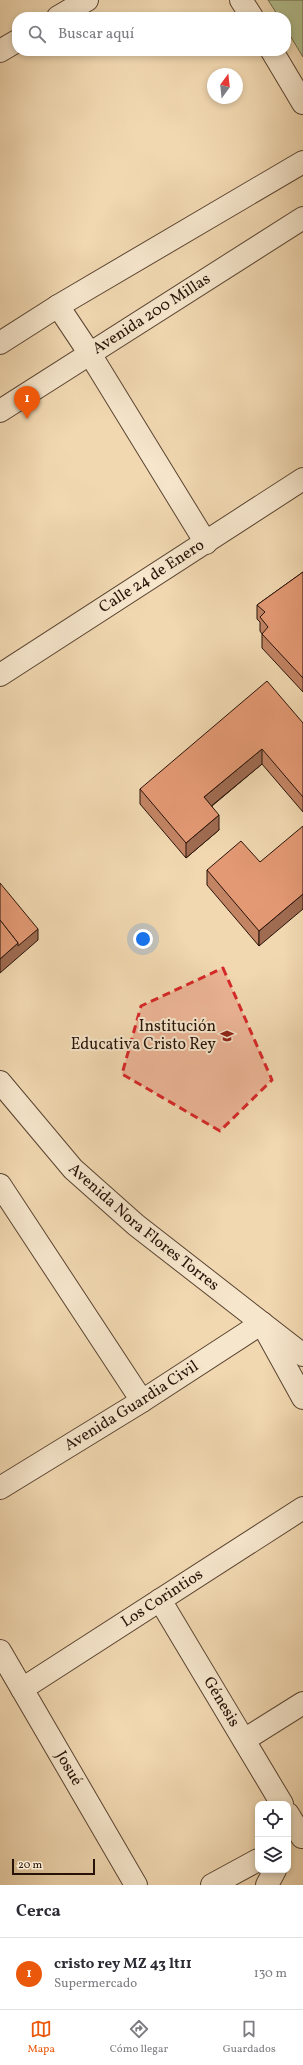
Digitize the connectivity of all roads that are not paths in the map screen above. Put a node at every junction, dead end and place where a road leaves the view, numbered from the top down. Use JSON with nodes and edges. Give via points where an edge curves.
{"nodes":[{"id":1,"x":87,"y":0,"type":"edge"},
{"id":2,"x":241,"y":0,"type":"edge"},
{"id":3,"x":67,"y":12,"type":"edge"},
{"id":4,"x":249,"y":12,"type":"edge"},
{"id":5,"x":12,"y":44,"type":"edge"},
{"id":6,"x":0,"y":52,"type":"edge"},
{"id":7,"x":275,"y":56,"type":"edge"},
{"id":8,"x":303,"y":103,"type":"edge"},
{"id":9,"x":303,"y":162,"type":"edge"},
{"id":10,"x":303,"y":218,"type":"edge"},
{"id":11,"x":58,"y":306,"type":"junction"},
{"id":12,"x":0,"y":343,"type":"edge"},
{"id":13,"x":90,"y":354,"type":"junction"},
{"id":14,"x":0,"y":411,"type":"edge"},
{"id":15,"x":303,"y":479,"type":"edge"},
{"id":16,"x":206,"y":543,"type":"junction"},
{"id":17,"x":0,"y":675,"type":"edge"},
{"id":18,"x":0,"y":1082,"type":"edge"},
{"id":19,"x":0,"y":1185,"type":"edge"},
{"id":20,"x":262,"y":1323,"type":"junction"},
{"id":21,"x":303,"y":1355,"type":"edge"},
{"id":22,"x":303,"y":1398,"type":"edge"},
{"id":23,"x":142,"y":1401,"type":"junction"},
{"id":24,"x":0,"y":1488,"type":"edge"},
{"id":25,"x":303,"y":1508,"type":"edge"},
{"id":26,"x":160,"y":1600,"type":"junction"},
{"id":27,"x":0,"y":1651,"type":"edge"},
{"id":28,"x":22,"y":1689,"type":"junction"},
{"id":29,"x":303,"y":1703,"type":"edge"},
{"id":30,"x":244,"y":1740,"type":"junction"},
{"id":31,"x":280,"y":1801,"type":"edge"},
{"id":32,"x":291,"y":1828,"type":"edge"},
{"id":33,"x":294,"y":1841,"type":"edge"},
{"id":34,"x":255,"y":1862,"type":"edge"},
{"id":35,"x":273,"y":1873,"type":"edge"},
{"id":36,"x":136,"y":1885,"type":"edge"},
{"id":37,"x":212,"y":1885,"type":"edge"},
{"id":38,"x":267,"y":1885,"type":"edge"}],
"edges":[{"from":1,"to":3,"type":"street"},
{"from":2,"to":4,"type":"street"},
{"from":5,"to":6,"type":"street"},
{"from":7,"to":8,"type":"street"},
{"from":9,"to":11,"type":"street"},
{"from":10,"to":13,"type":"street","name":"Avenida 200 Millas"},
{"from":11,"to":12,"type":"street"},
{"from":11,"to":13,"type":"street"},
{"from":13,"to":14,"type":"street","name":"Avenida 200 Millas"},
{"from":13,"to":16,"type":"street"},
{"from":15,"to":16,"type":"street","name":"Calle 24 de Enero"},
{"from":16,"to":17,"type":"street","name":"Calle 24 de Enero"},
{"from":18,"to":20,"type":"street","name":"Avenida Nora Flores Torres","via":[[73,1169],[136,1225]]},
{"from":19,"to":23,"type":"street"},
{"from":20,"to":21,"type":"street","name":"Avenida Nora Flores Torres"},
{"from":20,"to":22,"type":"street"},
{"from":20,"to":23,"type":"street","name":"Avenida Guardia Civil"},
{"from":23,"to":24,"type":"street","name":"Avenida Guardia Civil"},
{"from":25,"to":26,"type":"street","name":"Los Corintios"},
{"from":26,"to":28,"type":"street","name":"Los Corintios"},
{"from":26,"to":30,"type":"street","name":"Génesis"},
{"from":27,"to":28,"type":"street","name":"Josué"},
{"from":28,"to":36,"type":"street","name":"Josué"},
{"from":29,"to":30,"type":"street"},
{"from":30,"to":31,"type":"street","name":"Génesis"},
{"from":32,"to":33,"type":"street"},
{"from":34,"to":37,"type":"street"},
{"from":35,"to":38,"type":"street"}]}
